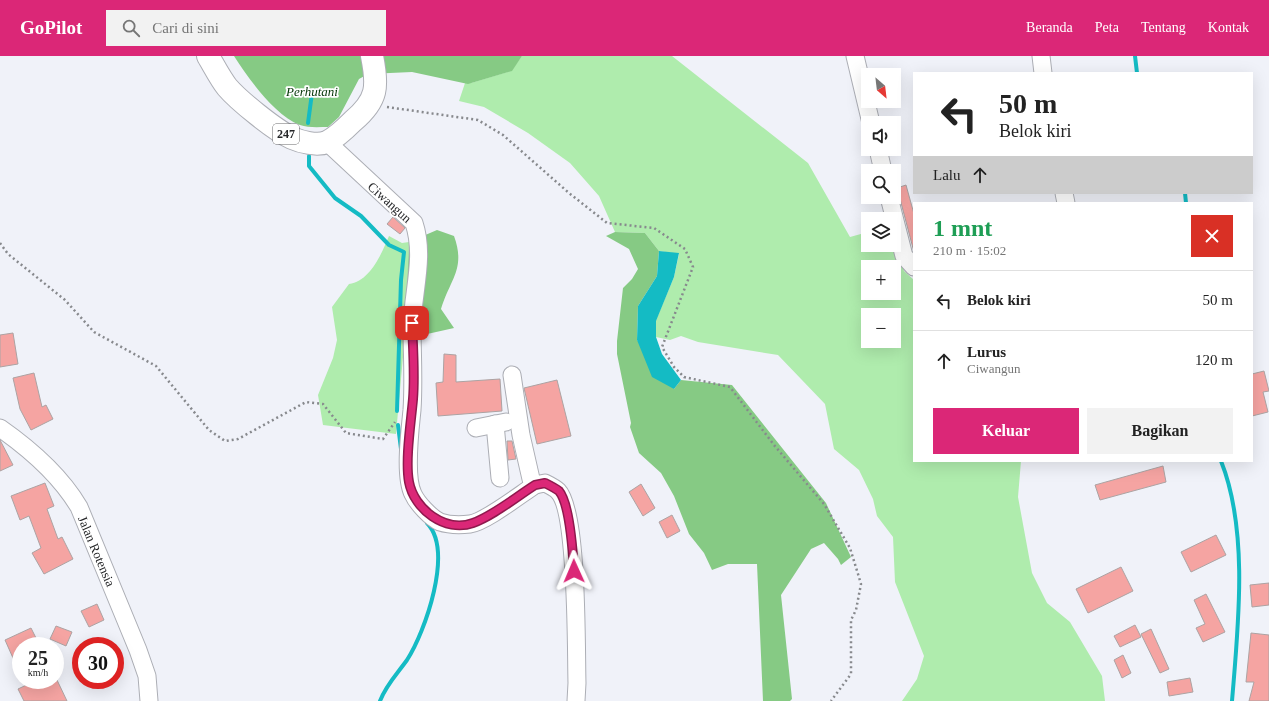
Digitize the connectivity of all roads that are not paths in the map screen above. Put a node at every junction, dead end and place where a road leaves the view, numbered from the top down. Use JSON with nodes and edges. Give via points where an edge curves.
{"nodes":[{"id":1,"x":208,"y":56,"type":"edge"},
{"id":2,"x":372,"y":56,"type":"edge"},
{"id":3,"x":855,"y":56,"type":"edge"},
{"id":4,"x":1041,"y":56,"type":"edge"},
{"id":5,"x":1044,"y":72,"type":"edge"},
{"id":6,"x":870,"y":116,"type":"edge"},
{"id":7,"x":327,"y":142,"type":"junction"},
{"id":8,"x":891,"y":204,"type":"edge"},
{"id":9,"x":913,"y":266,"type":"edge"},
{"id":10,"x":512,"y":375,"type":"dead end"},
{"id":11,"x":518,"y":420,"type":"junction"},
{"id":12,"x":495,"y":424,"type":"junction"},
{"id":13,"x":0,"y":428,"type":"edge"},
{"id":14,"x":476,"y":428,"type":"dead end"},
{"id":15,"x":500,"y":478,"type":"dead end"},
{"id":16,"x":535,"y":485,"type":"junction"},
{"id":17,"x":149,"y":701,"type":"edge"},
{"id":18,"x":576,"y":701,"type":"edge"}],
"edges":[{"from":1,"to":7,"type":"main road","number":"247","via":[[228,87],[281,131],[302,142]]},
{"from":2,"to":7,"type":"main road","via":[[375,72],[372,97],[358,116]]},
{"from":3,"to":6,"type":"street"},
{"from":4,"to":5,"type":"street"},
{"from":7,"to":16,"type":"street","name":"Ciwangun","via":[[414,222],[419,237],[412,323],[413,397],[409,440],[409,481],[413,494],[440,522],[472,524]]},
{"from":8,"to":9,"type":"street","via":[[904,256]]},
{"from":10,"to":11,"type":"street"},
{"from":11,"to":12,"type":"street"},
{"from":11,"to":16,"type":"street","via":[[531,479]]},
{"from":12,"to":14,"type":"street"},
{"from":12,"to":15,"type":"street"},
{"from":13,"to":17,"type":"street","name":"Jalan Rotensia","via":[[55,474],[72,495],[138,650],[147,676]]},
{"from":16,"to":18,"type":"street","via":[[545,483],[559,491],[573,543]]}]}
